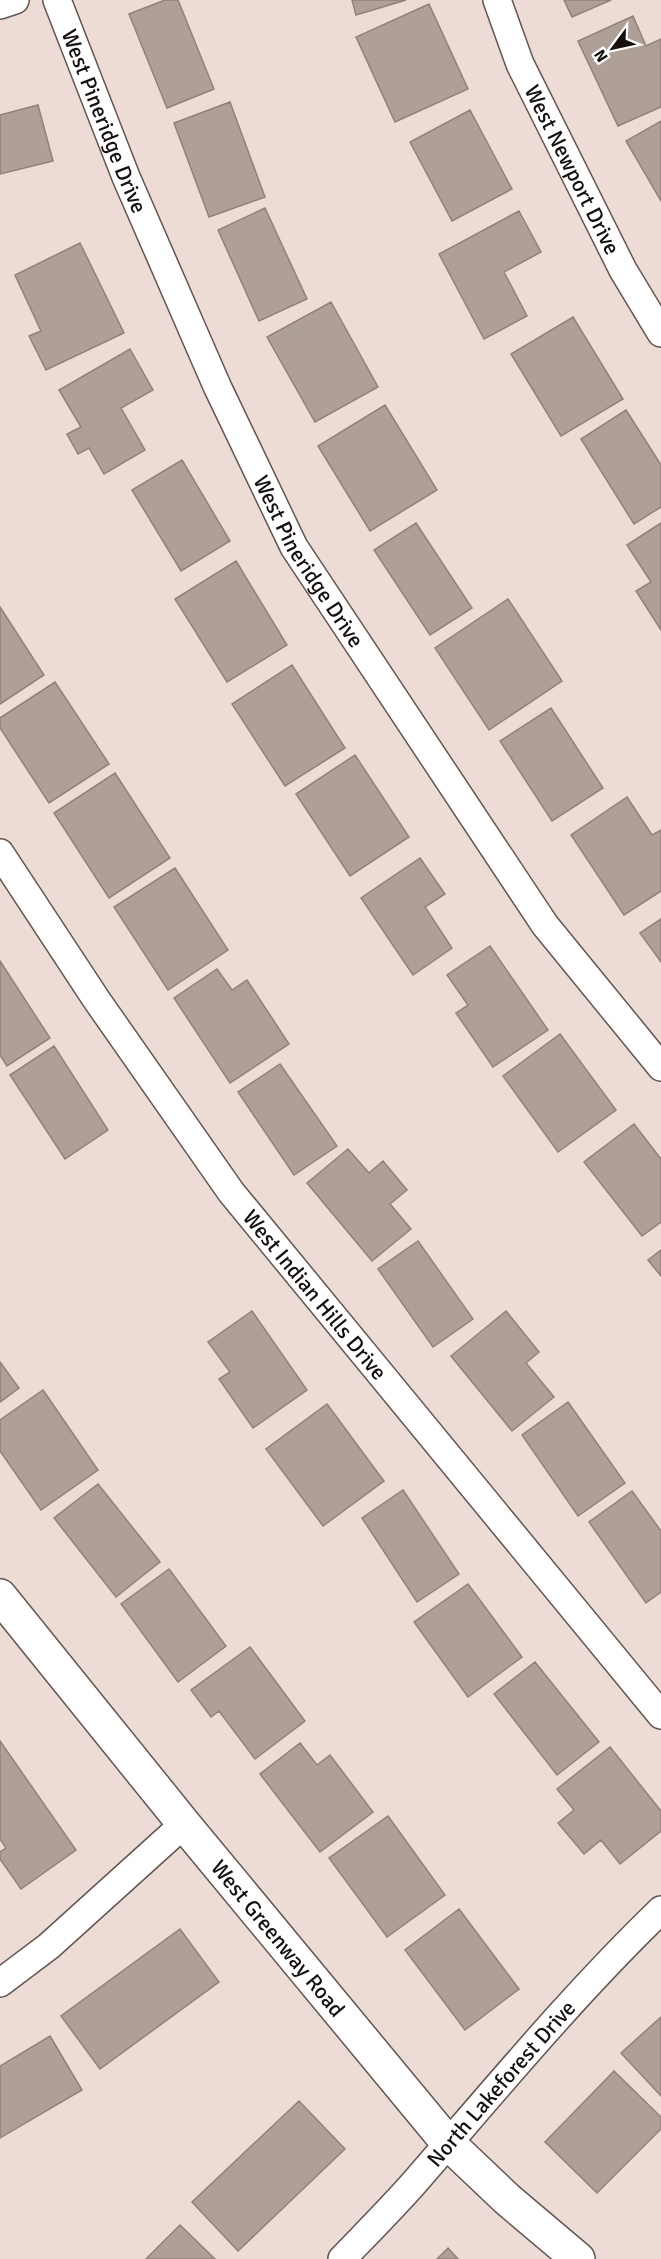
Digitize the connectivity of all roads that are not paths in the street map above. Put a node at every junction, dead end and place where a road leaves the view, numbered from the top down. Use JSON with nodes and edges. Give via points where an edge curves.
{"nodes":[{"id":1,"x":15,"y":0,"type":"edge"},
{"id":2,"x":57,"y":0,"type":"edge"},
{"id":3,"x":497,"y":0,"type":"edge"},
{"id":4,"x":0,"y":5,"type":"edge"},
{"id":5,"x":661,"y":333,"type":"edge"},
{"id":6,"x":0,"y":853,"type":"edge"},
{"id":7,"x":661,"y":1067,"type":"edge"},
{"id":8,"x":0,"y":1596,"type":"edge"},
{"id":9,"x":661,"y":1715,"type":"edge"},
{"id":10,"x":184,"y":1824,"type":"junction"},
{"id":11,"x":661,"y":1910,"type":"edge"},
{"id":12,"x":0,"y":1983,"type":"edge"},
{"id":13,"x":448,"y":2143,"type":"junction"},
{"id":14,"x":342,"y":2259,"type":"edge"},
{"id":15,"x":578,"y":2259,"type":"edge"}],
"edges":[{"from":1,"to":4,"type":"street"},
{"from":2,"to":7,"type":"street","name":"West Pineridge Drive","via":[[130,188],[217,386],[294,547],[544,926]]},
{"from":3,"to":5,"type":"street","name":"West Newport Drive","via":[[520,64],[623,270]]},
{"from":6,"to":9,"type":"street","name":"West Indian Hills Drive","via":[[231,1192]]},
{"from":8,"to":10,"type":"street","name":"West Greenway Road"},
{"from":10,"to":12,"type":"street","via":[[49,1946]]},
{"from":10,"to":13,"type":"street","name":"West Greenway Road"},
{"from":11,"to":13,"type":"street","name":"North Lakeforest Drive","via":[[627,1942]]},
{"from":13,"to":14,"type":"street","name":"North Lakeforest Drive"},
{"from":13,"to":15,"type":"street","name":"West Greenway Road"}]}
